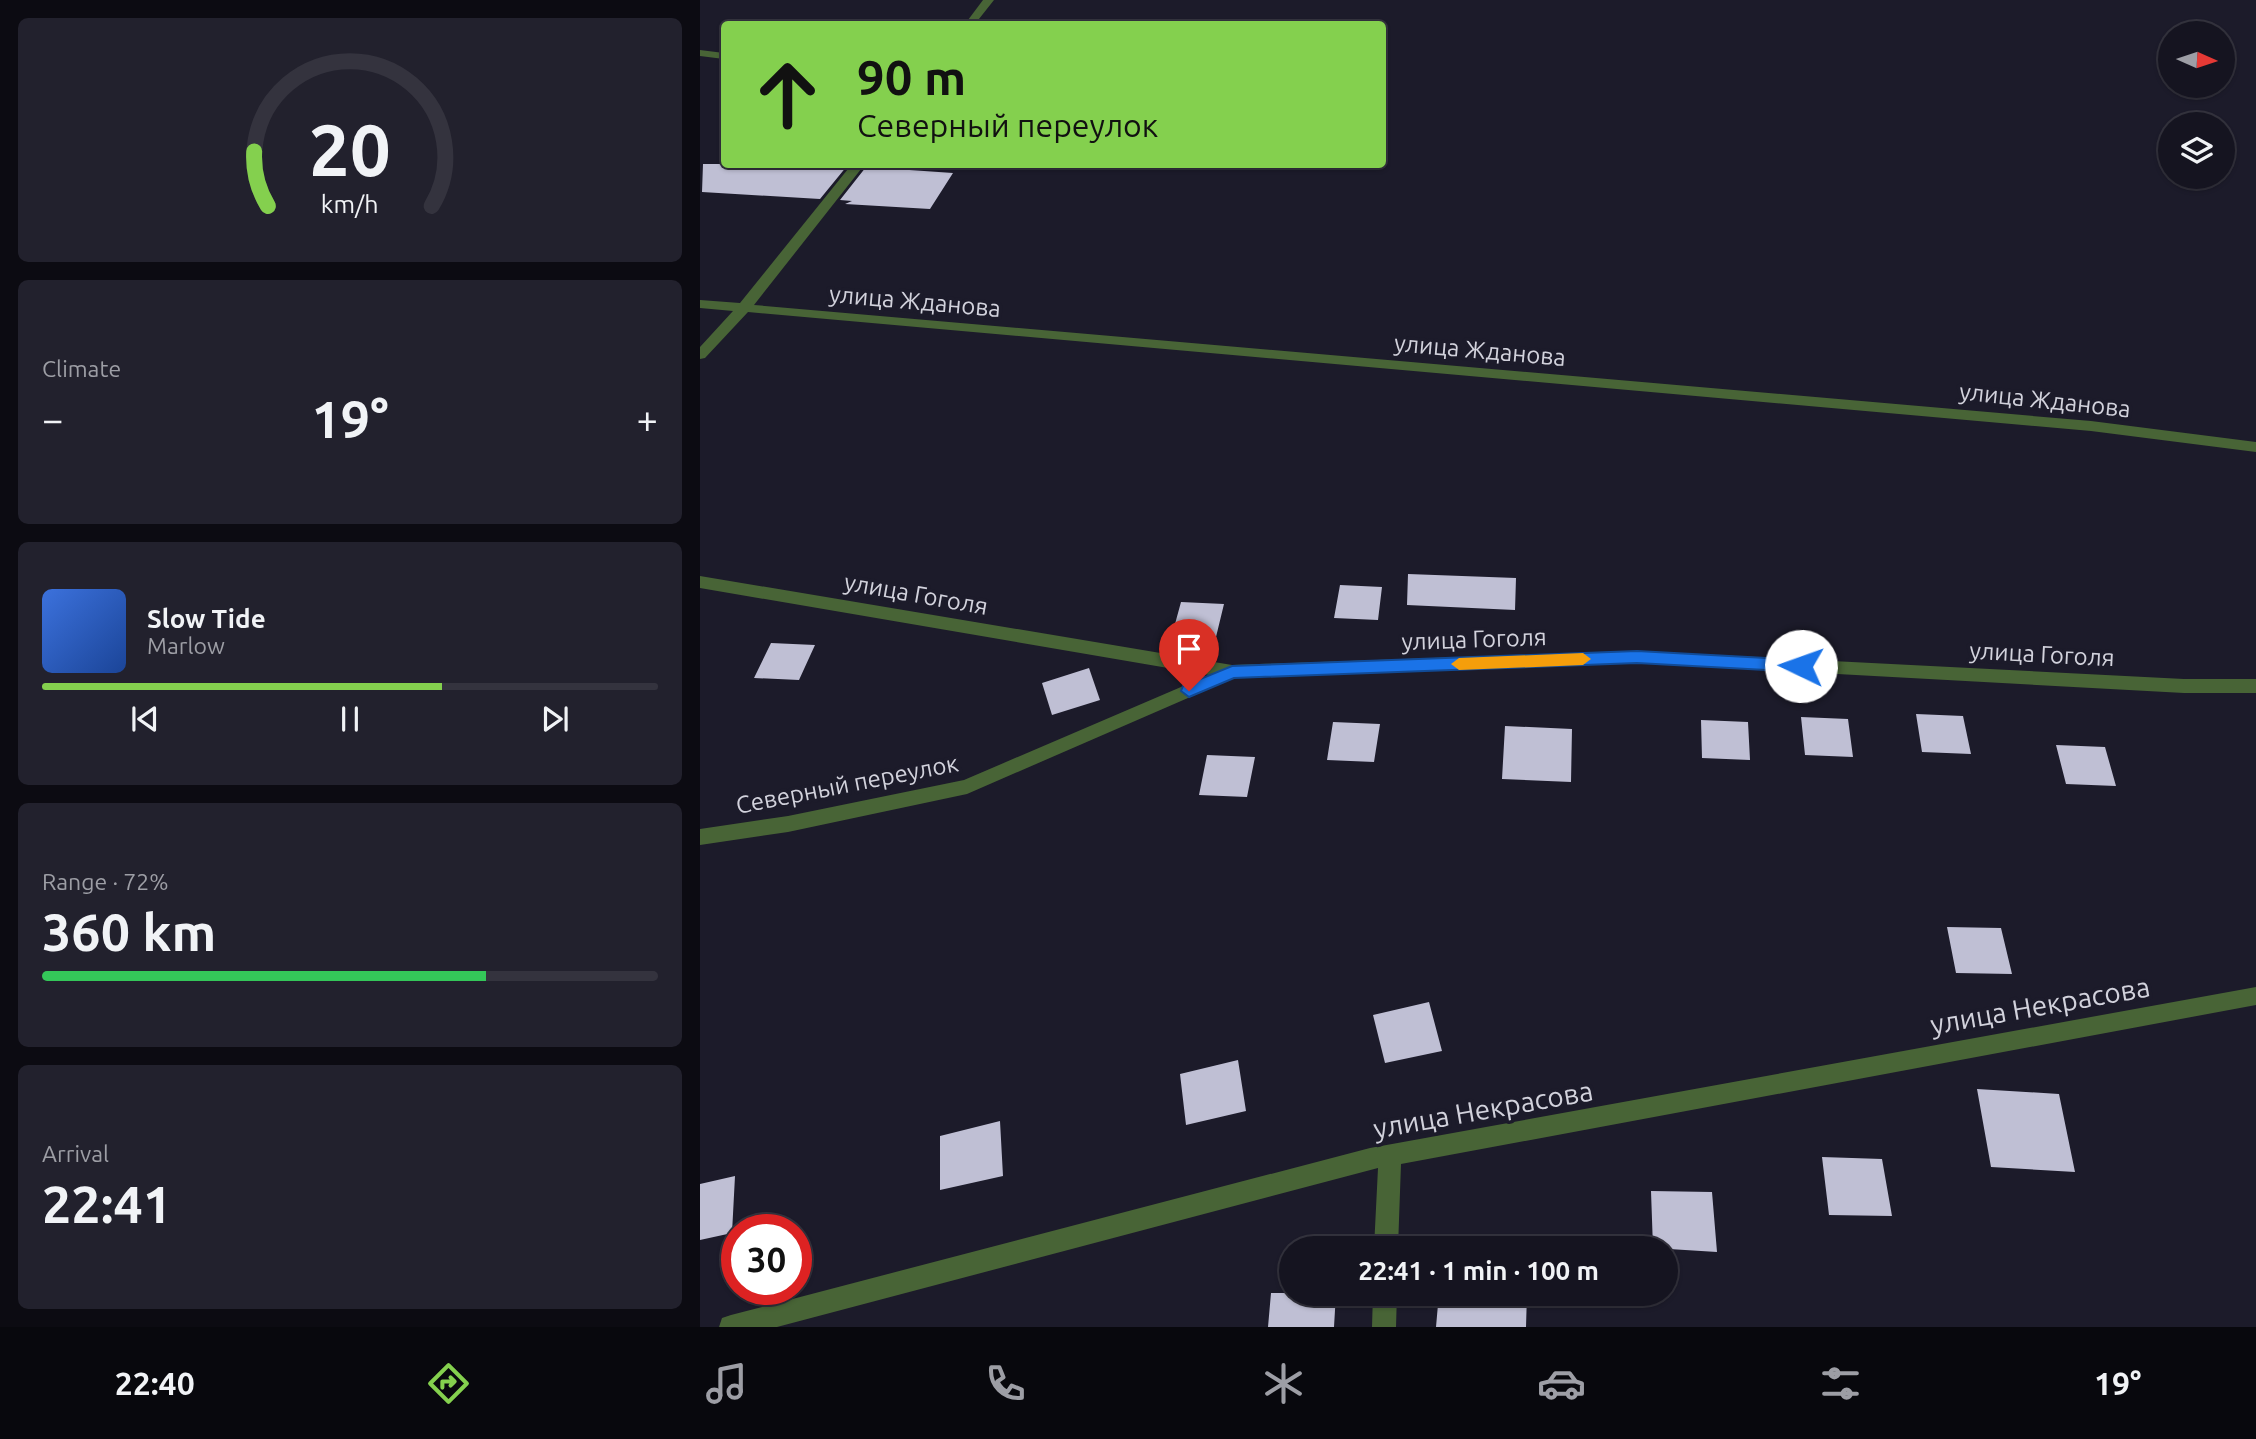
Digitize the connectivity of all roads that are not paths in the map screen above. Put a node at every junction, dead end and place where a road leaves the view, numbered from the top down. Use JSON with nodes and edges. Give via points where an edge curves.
{"nodes":[{"id":1,"x":989,"y":0,"type":"edge"},
{"id":2,"x":972,"y":21,"type":"edge"},
{"id":3,"x":700,"y":53,"type":"edge"},
{"id":4,"x":721,"y":56,"type":"edge"},
{"id":5,"x":856,"y":168,"type":"edge"},
{"id":6,"x":700,"y":304,"type":"edge"},
{"id":7,"x":744,"y":309,"type":"junction"},
{"id":8,"x":700,"y":355,"type":"edge"},
{"id":9,"x":2256,"y":447,"type":"edge"},
{"id":10,"x":700,"y":582,"type":"edge"},
{"id":11,"x":1232,"y":672,"type":"junction"},
{"id":12,"x":2256,"y":686,"type":"edge"},
{"id":13,"x":700,"y":837,"type":"edge"},
{"id":14,"x":2256,"y":996,"type":"edge"},
{"id":15,"x":1390,"y":1156,"type":"junction"},
{"id":16,"x":1387,"y":1236,"type":"edge"},
{"id":17,"x":1385,"y":1306,"type":"edge"},
{"id":18,"x":731,"y":1327,"type":"edge"},
{"id":19,"x":1384,"y":1327,"type":"edge"}],
"edges":[{"from":1,"to":2,"type":"street"},
{"from":3,"to":4,"type":"street"},
{"from":5,"to":7,"type":"street"},
{"from":6,"to":7,"type":"street","name":"улица Жданова"},
{"from":7,"to":8,"type":"street"},
{"from":7,"to":9,"type":"street","name":"улица Жданова","via":[[2091,426]]},
{"from":10,"to":11,"type":"street","name":"улица Гоголя"},
{"from":11,"to":12,"type":"street","name":"улица Гоголя","via":[[1637,657],[2184,687]]},
{"from":11,"to":13,"type":"street","name":"Северный переулок","via":[[967,787]]},
{"from":14,"to":15,"type":"street","name":"улица Некрасова"},
{"from":15,"to":16,"type":"street"},
{"from":15,"to":18,"type":"street","name":"улица Некрасова"},
{"from":17,"to":19,"type":"street"}]}
